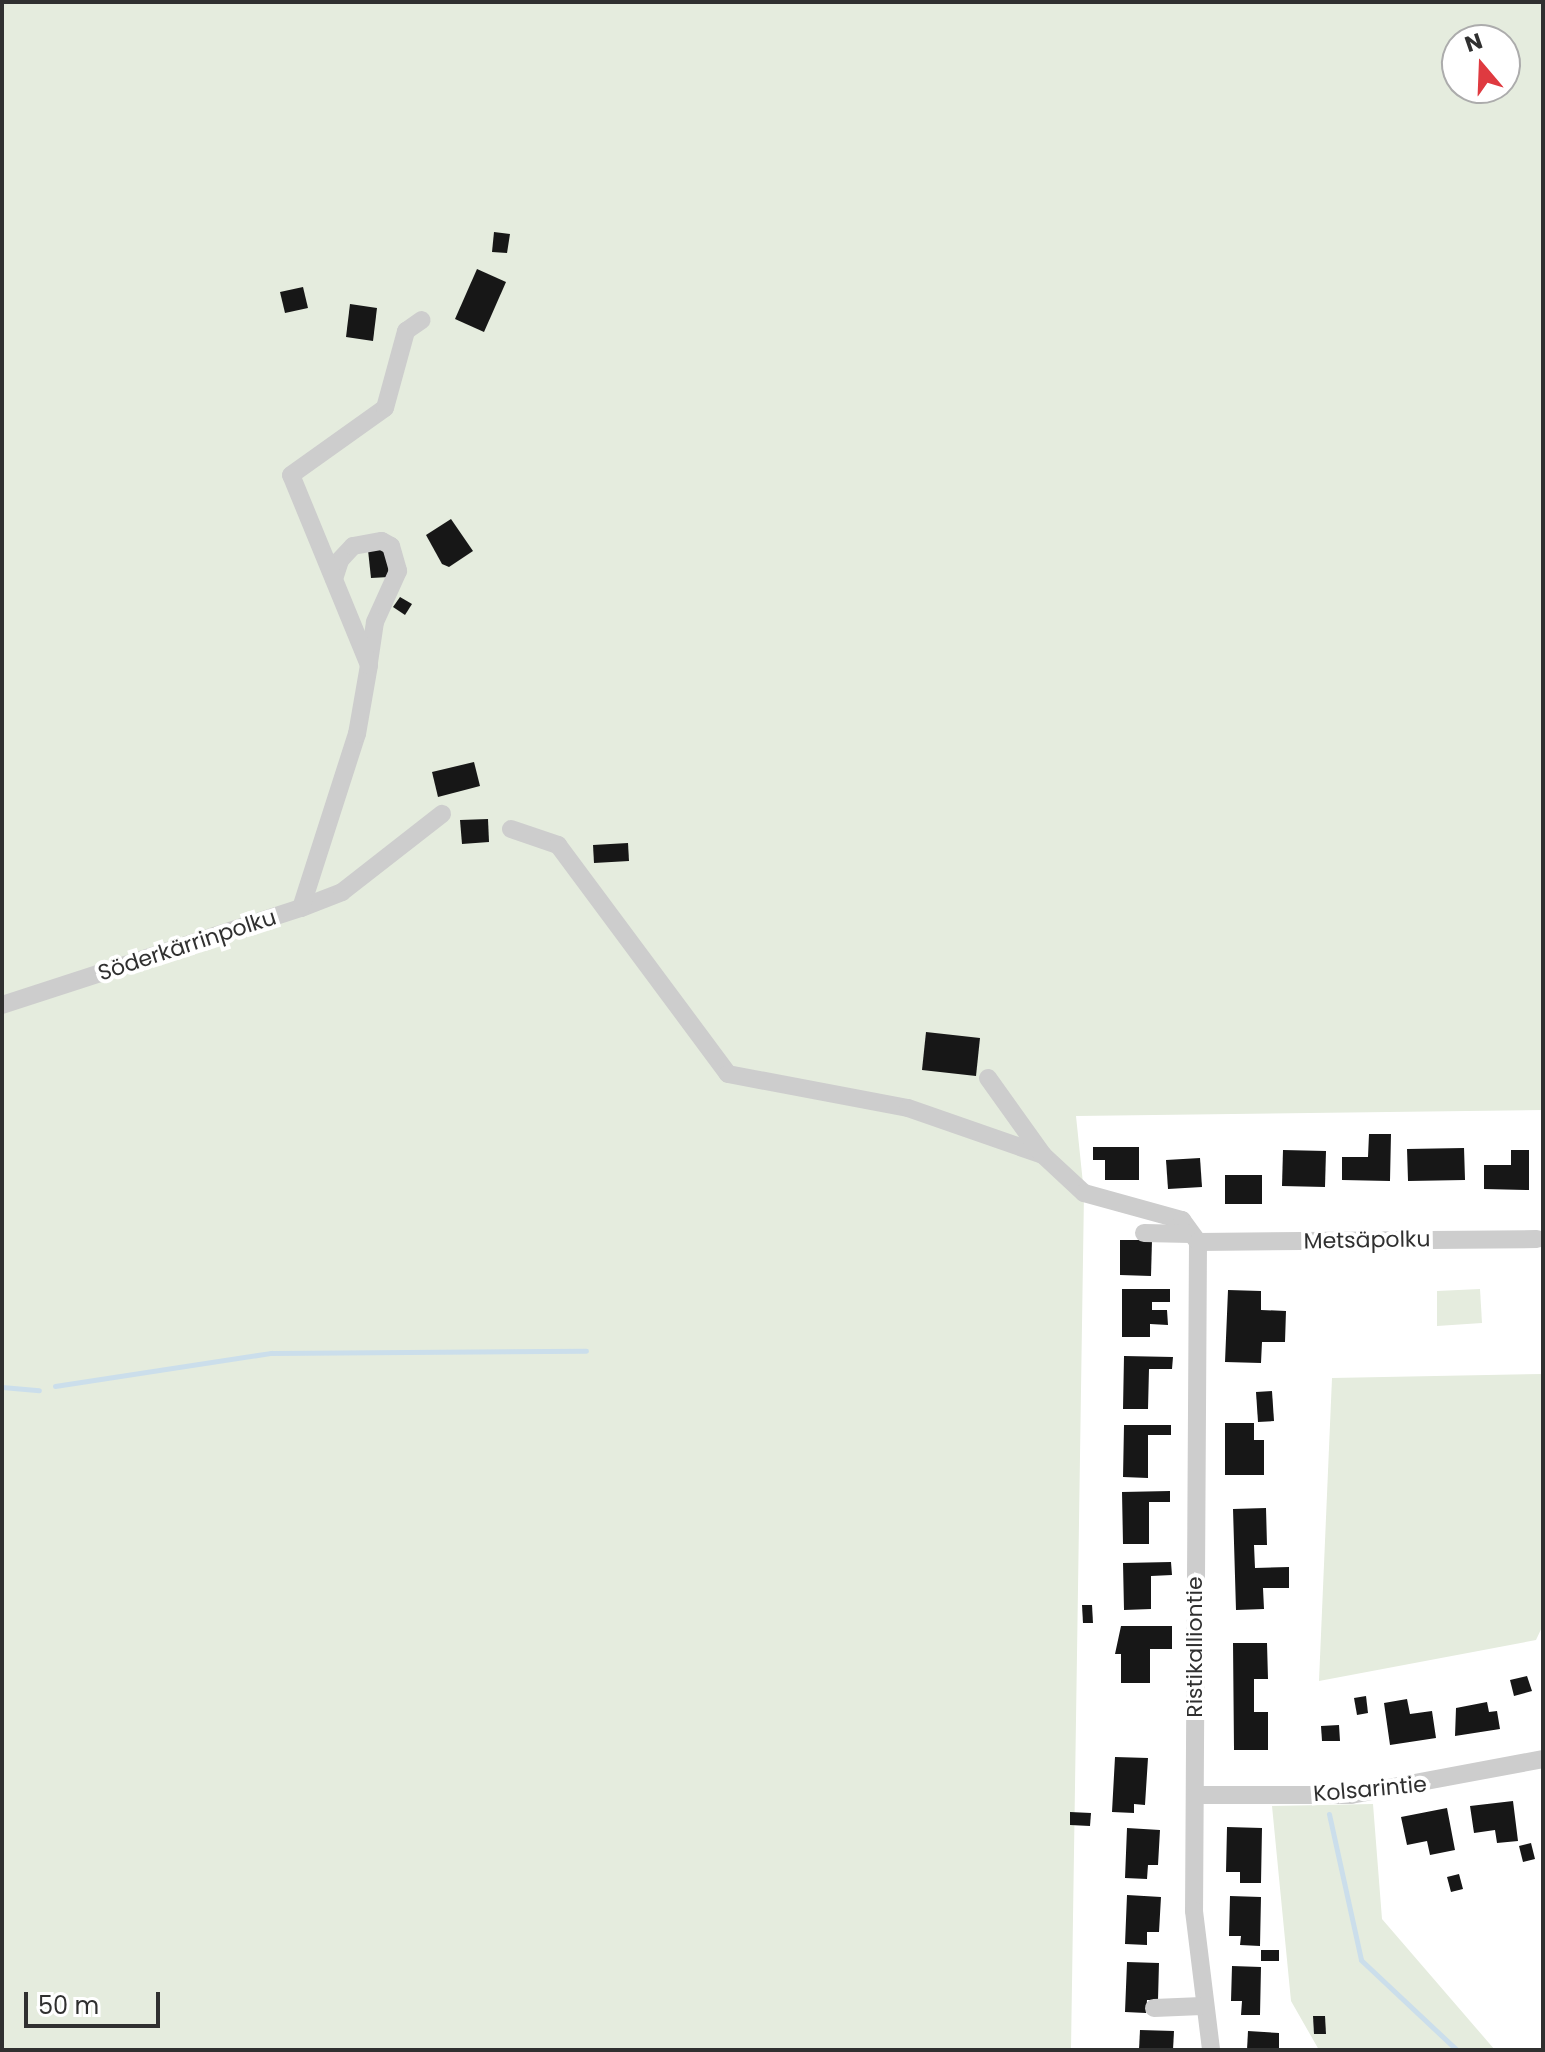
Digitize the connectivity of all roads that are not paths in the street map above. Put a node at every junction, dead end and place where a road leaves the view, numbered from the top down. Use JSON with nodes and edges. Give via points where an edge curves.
{"nodes":[{"id":1,"x":422,"y":320,"type":"dead end"},
{"id":2,"x":334,"y":579,"type":"junction"},
{"id":3,"x":369,"y":665,"type":"junction"},
{"id":4,"x":442,"y":814,"type":"dead end"},
{"id":5,"x":511,"y":829,"type":"dead end"},
{"id":6,"x":301,"y":908,"type":"junction"},
{"id":7,"x":2,"y":1005,"type":"edge"},
{"id":8,"x":988,"y":1078,"type":"dead end"},
{"id":9,"x":1043,"y":1155,"type":"junction"},
{"id":10,"x":1144,"y":1233,"type":"dead end"},
{"id":11,"x":1194,"y":1238,"type":"junction"},
{"id":12,"x":1537,"y":1239,"type":"dead end"},
{"id":13,"x":1543,"y":1759,"type":"edge"},
{"id":14,"x":1195,"y":1795,"type":"junction"},
{"id":15,"x":1202,"y":2006,"type":"junction"},
{"id":16,"x":1154,"y":2008,"type":"dead end"},
{"id":17,"x":1211,"y":2050,"type":"edge"}],
"edges":[{"from":1,"to":2,"type":"street","via":[[406,331],[385,408],[291,475]]},
{"from":2,"to":3,"type":"street"},
{"from":2,"to":3,"type":"street","name":"Söderkärrinpolku","via":[[340,560],[353,546],[382,541],[391,546],[398,571],[375,622]]},
{"from":3,"to":6,"type":"street","name":"Söderkärrinpolku","via":[[357,734]]},
{"from":4,"to":6,"type":"street","via":[[342,892]]},
{"from":5,"to":9,"type":"street","via":[[558,845],[728,1074],[908,1108]]},
{"from":6,"to":7,"type":"street","name":"Söderkärrinpolku"},
{"from":8,"to":9,"type":"street"},
{"from":9,"to":11,"type":"street","via":[[1084,1193],[1182,1220]]},
{"from":10,"to":11,"type":"street","name":"Metsäpolku"},
{"from":11,"to":12,"type":"street","name":"Metsäpolku"},
{"from":11,"to":14,"type":"street","name":"Ristikalliontie"},
{"from":13,"to":14,"type":"street","name":"Kolsarintie","via":[[1351,1795]]},
{"from":14,"to":15,"type":"street","name":"Ristikalliontie","via":[[1194,1911]]},
{"from":15,"to":16,"type":"street"},
{"from":15,"to":17,"type":"street","name":"Ristikalliontie"}]}
